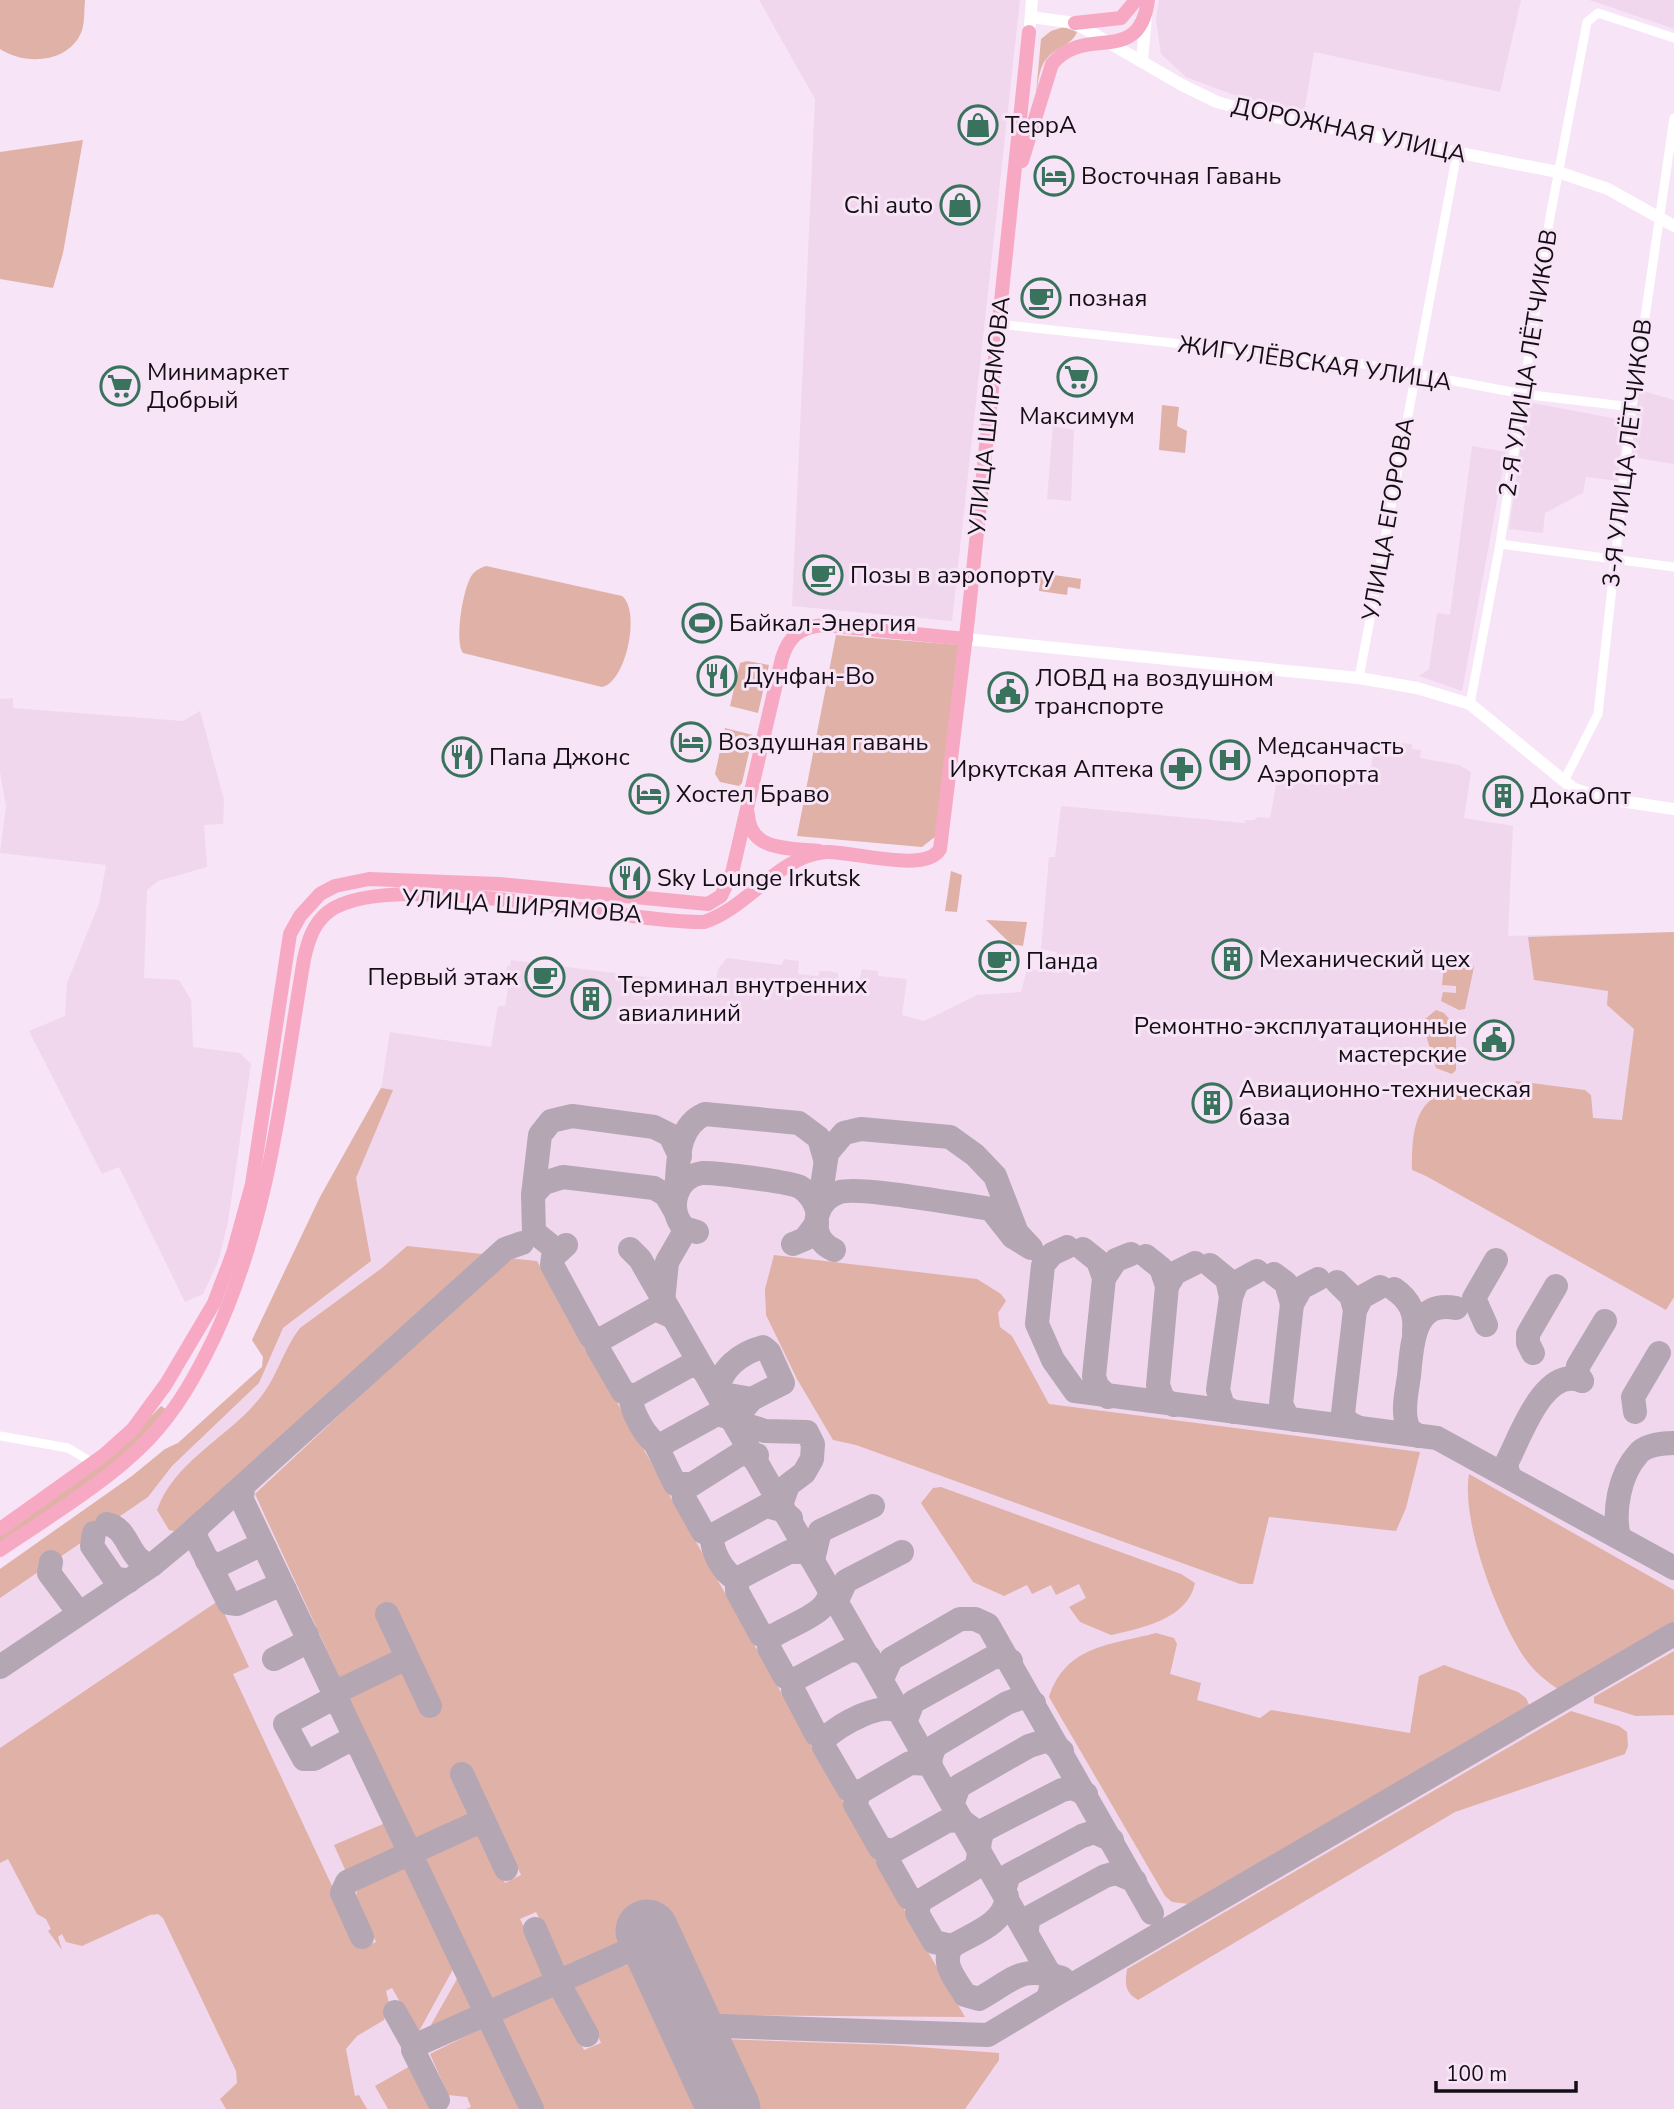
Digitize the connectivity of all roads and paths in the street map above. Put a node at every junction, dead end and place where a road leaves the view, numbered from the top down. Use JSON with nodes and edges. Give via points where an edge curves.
{"nodes":[{"id":1,"x":1032,"y":0,"type":"edge"},
{"id":2,"x":1136,"y":0,"type":"edge"},
{"id":3,"x":1147,"y":7,"type":"edge"},
{"id":4,"x":1075,"y":23,"type":"junction"},
{"id":5,"x":1030,"y":24,"type":"junction"},
{"id":6,"x":1674,"y":38,"type":"edge"},
{"id":7,"x":1108,"y":42,"type":"junction"},
{"id":8,"x":1142,"y":61,"type":"junction"},
{"id":9,"x":1674,"y":118,"type":"edge"},
{"id":10,"x":1457,"y":153,"type":"junction"},
{"id":11,"x":1558,"y":172,"type":"junction"},
{"id":12,"x":1012,"y":192,"type":"junction"},
{"id":13,"x":1658,"y":217,"type":"junction"},
{"id":14,"x":1674,"y":226,"type":"edge"},
{"id":15,"x":999,"y":324,"type":"junction"},
{"id":16,"x":1415,"y":373,"type":"junction"},
{"id":17,"x":1523,"y":394,"type":"junction"},
{"id":18,"x":1632,"y":407,"type":"junction"},
{"id":19,"x":1500,"y":544,"type":"junction"},
{"id":20,"x":1613,"y":558,"type":"junction"},
{"id":21,"x":1674,"y":567,"type":"edge"},
{"id":22,"x":966,"y":639,"type":"junction"},
{"id":23,"x":1359,"y":678,"type":"junction"},
{"id":24,"x":1470,"y":704,"type":"junction"},
{"id":25,"x":1564,"y":781,"type":"junction"},
{"id":26,"x":748,"y":802,"type":"junction"},
{"id":27,"x":1674,"y":809,"type":"edge"},
{"id":28,"x":841,"y":853,"type":"junction"},
{"id":29,"x":193,"y":1339,"type":"junction"},
{"id":30,"x":212,"y":1341,"type":"junction"},
{"id":31,"x":152,"y":1403,"type":"junction"},
{"id":32,"x":171,"y":1413,"type":"junction"},
{"id":33,"x":0,"y":1436,"type":"edge"},
{"id":34,"x":93,"y":1463,"type":"junction"},
{"id":35,"x":0,"y":1530,"type":"edge"},
{"id":36,"x":0,"y":1550,"type":"edge"}],
"edges":[{"from":1,"to":5,"type":"main road"},
{"from":2,"to":4,"type":"main road","via":[[1121,19]]},
{"from":3,"to":7,"type":"main road","via":[[1135,33]]},
{"from":3,"to":8,"type":"main road"},
{"from":4,"to":5,"type":"main road","name":"ДОРОЖНАЯ УЛИЦА"},
{"from":4,"to":7,"type":"main road","name":"ДОРОЖНАЯ УЛИЦА"},
{"from":5,"to":12,"type":"main road"},
{"from":6,"to":11,"type":"street","name":"2-Я УЛИЦА ЛЁТЧИКОВ","via":[[1598,13],[1587,22]]},
{"from":7,"to":8,"type":"main road","name":"ДОРОЖНАЯ УЛИЦА"},
{"from":7,"to":12,"type":"main road","via":[[1066,50],[1052,64]]},
{"from":8,"to":10,"type":"main road","name":"ДОРОЖНАЯ УЛИЦА","via":[[1217,102],[1256,114]]},
{"from":9,"to":13,"type":"street","name":"3-Я УЛИЦА ЛЁТЧИКОВ"},
{"from":10,"to":11,"type":"main road","name":"ДОРОЖНАЯ УЛИЦА"},
{"from":10,"to":16,"type":"street","name":"УЛИЦА ЕГОРОВА"},
{"from":11,"to":13,"type":"main road","name":"ДОРОЖНАЯ УЛИЦА","via":[[1608,188]]},
{"from":11,"to":17,"type":"street","name":"2-Я УЛИЦА ЛЁТЧИКОВ"},
{"from":12,"to":15,"type":"main road","name":"УЛИЦА ШИРЯМОВА"},
{"from":13,"to":14,"type":"main road","name":"ДОРОЖНАЯ УЛИЦА"},
{"from":13,"to":18,"type":"street","name":"3-Я УЛИЦА ЛЁТЧИКОВ"},
{"from":15,"to":16,"type":"street","name":"ЖИГУЛЁВСКАЯ УЛИЦА"},
{"from":15,"to":22,"type":"main road","name":"УЛИЦА ШИРЯМОВА"},
{"from":16,"to":17,"type":"street","name":"ЖИГУЛЁВСКАЯ УЛИЦА"},
{"from":16,"to":23,"type":"street","name":"УЛИЦА ЕГОРОВА"},
{"from":17,"to":18,"type":"street","name":"ЖИГУЛЁВСКАЯ УЛИЦА"},
{"from":17,"to":19,"type":"street","name":"2-Я УЛИЦА ЛЁТЧИКОВ"},
{"from":18,"to":20,"type":"street","name":"3-Я УЛИЦА ЛЁТЧИКОВ"},
{"from":19,"to":20,"type":"street"},
{"from":19,"to":24,"type":"street","name":"2-Я УЛИЦА ЛЁТЧИКОВ"},
{"from":20,"to":21,"type":"street"},
{"from":20,"to":25,"type":"street","name":"3-Я УЛИЦА ЛЁТЧИКОВ","via":[[1598,714]]},
{"from":22,"to":23,"type":"main road"},
{"from":22,"to":26,"type":"main road","name":"УЛИЦА ШИРЯМОВА","via":[[824,625],[792,636],[782,658]]},
{"from":22,"to":28,"type":"main road","name":"УЛИЦА ШИРЯМОВА","via":[[937,855],[920,862]]},
{"from":23,"to":24,"type":"main road"},
{"from":24,"to":25,"type":"main road"},
{"from":25,"to":27,"type":"main road","via":[[1574,789],[1607,799]]},
{"from":26,"to":28,"type":"main road","via":[[753,835],[770,845]]},
{"from":26,"to":29,"type":"main road","name":"УЛИЦА ШИРЯМОВА","via":[[728,886],[708,904],[403,878],[341,884],[320,894],[290,934],[247,1207],[225,1275]]},
{"from":28,"to":30,"type":"main road","name":"УЛИЦА ШИРЯМОВА","via":[[805,858],[704,922],[448,896],[369,897],[329,912],[309,940],[261,1206],[242,1272]]},
{"from":29,"to":30,"type":"main road","via":[[189,1354],[196,1362]]},
{"from":29,"to":31,"type":"main road","name":"УЛИЦА ШИРЯМОВА"},
{"from":30,"to":32,"type":"main road","name":"УЛИЦА ШИРЯМОВА"},
{"from":31,"to":32,"type":"main road","via":[[160,1396],[170,1398],[174,1402]]},
{"from":31,"to":34,"type":"main road","name":"УЛИЦА ШИРЯМОВА","via":[[120,1442]]},
{"from":32,"to":36,"type":"main road","name":"УЛИЦА ШИРЯМОВА","via":[[120,1465]]},
{"from":33,"to":34,"type":"street","via":[[68,1448]]},
{"from":34,"to":35,"type":"main road","name":"УЛИЦА ШИРЯМОВА"}]}
